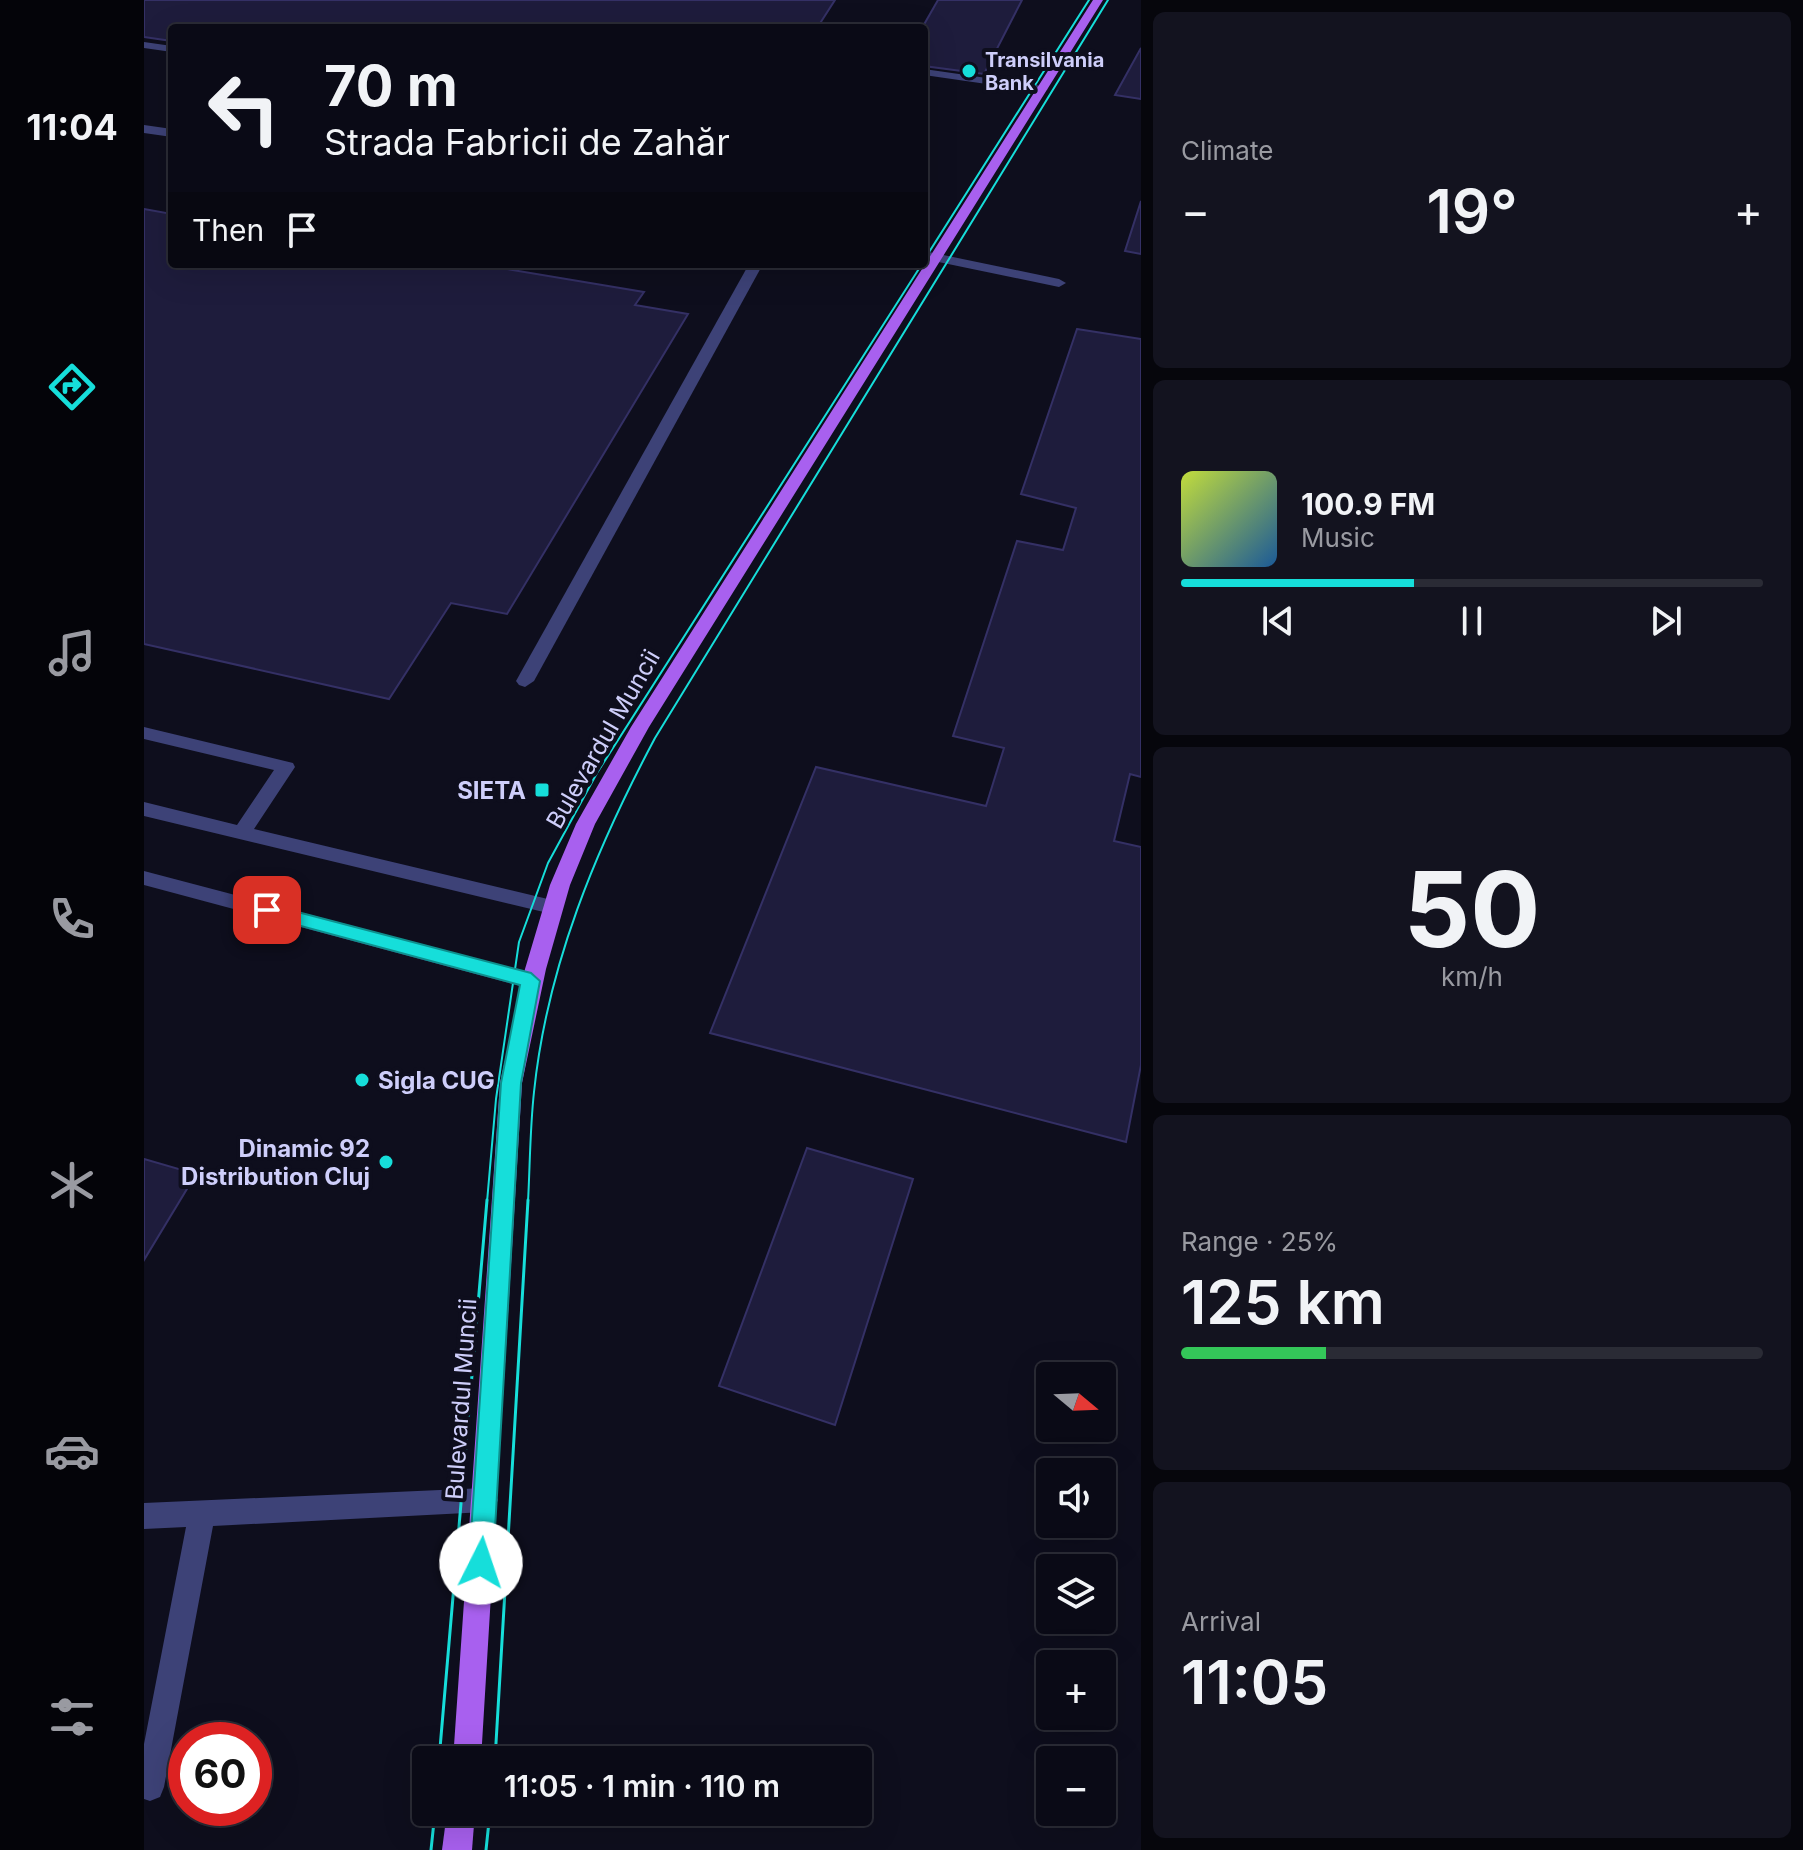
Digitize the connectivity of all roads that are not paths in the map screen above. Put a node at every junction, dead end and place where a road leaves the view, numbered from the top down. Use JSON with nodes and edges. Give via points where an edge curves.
{"nodes":[{"id":1,"x":1098,"y":0,"type":"edge"},
{"id":2,"x":144,"y":45,"type":"edge"},
{"id":3,"x":168,"y":48,"type":"edge"},
{"id":4,"x":928,"y":73,"type":"edge"},
{"id":5,"x":1042,"y":89,"type":"junction"},
{"id":6,"x":144,"y":129,"type":"edge"},
{"id":7,"x":168,"y":132,"type":"edge"},
{"id":8,"x":930,"y":256,"type":"edge"},
{"id":9,"x":754,"y":268,"type":"edge"},
{"id":10,"x":923,"y":268,"type":"edge"},
{"id":11,"x":1059,"y":283,"type":"dead end"},
{"id":12,"x":525,"y":681,"type":"dead end"},
{"id":13,"x":144,"y":733,"type":"edge"},
{"id":14,"x":144,"y":809,"type":"edge"},
{"id":15,"x":241,"y":833,"type":"junction"},
{"id":16,"x":144,"y":878,"type":"edge"},
{"id":17,"x":552,"y":907,"type":"junction"},
{"id":18,"x":531,"y":981,"type":"junction"},
{"id":19,"x":485,"y":1500,"type":"junction"},
{"id":20,"x":202,"y":1514,"type":"junction"},
{"id":21,"x":144,"y":1516,"type":"edge"},
{"id":22,"x":468,"y":1746,"type":"edge"},
{"id":23,"x":150,"y":1787,"type":"dead end"},
{"id":24,"x":460,"y":1826,"type":"edge"},
{"id":25,"x":457,"y":1850,"type":"edge"}],
"edges":[{"from":1,"to":5,"type":"main road","name":"Bulevardul Muncii"},
{"from":2,"to":3,"type":"lane"},
{"from":4,"to":5,"type":"lane"},
{"from":5,"to":8,"type":"main road","name":"Bulevardul Muncii"},
{"from":6,"to":7,"type":"lane"},
{"from":8,"to":11,"type":"lane"},
{"from":9,"to":12,"type":"lane"},
{"from":10,"to":17,"type":"main road","name":"Bulevardul Muncii","via":[[640,727],[590,815]]},
{"from":13,"to":15,"type":"lane","via":[[286,767]]},
{"from":14,"to":15,"type":"lane"},
{"from":15,"to":17,"type":"lane"},
{"from":16,"to":18,"type":"lane"},
{"from":17,"to":18,"type":"main road","name":"Bulevardul Muncii"},
{"from":18,"to":19,"type":"main road","name":"Bulevardul Muncii","via":[[511,1083]]},
{"from":19,"to":20,"type":"lane"},
{"from":19,"to":22,"type":"main road","name":"Bulevardul Muncii"},
{"from":20,"to":21,"type":"lane"},
{"from":20,"to":23,"type":"lane"},
{"from":24,"to":25,"type":"main road"}]}
